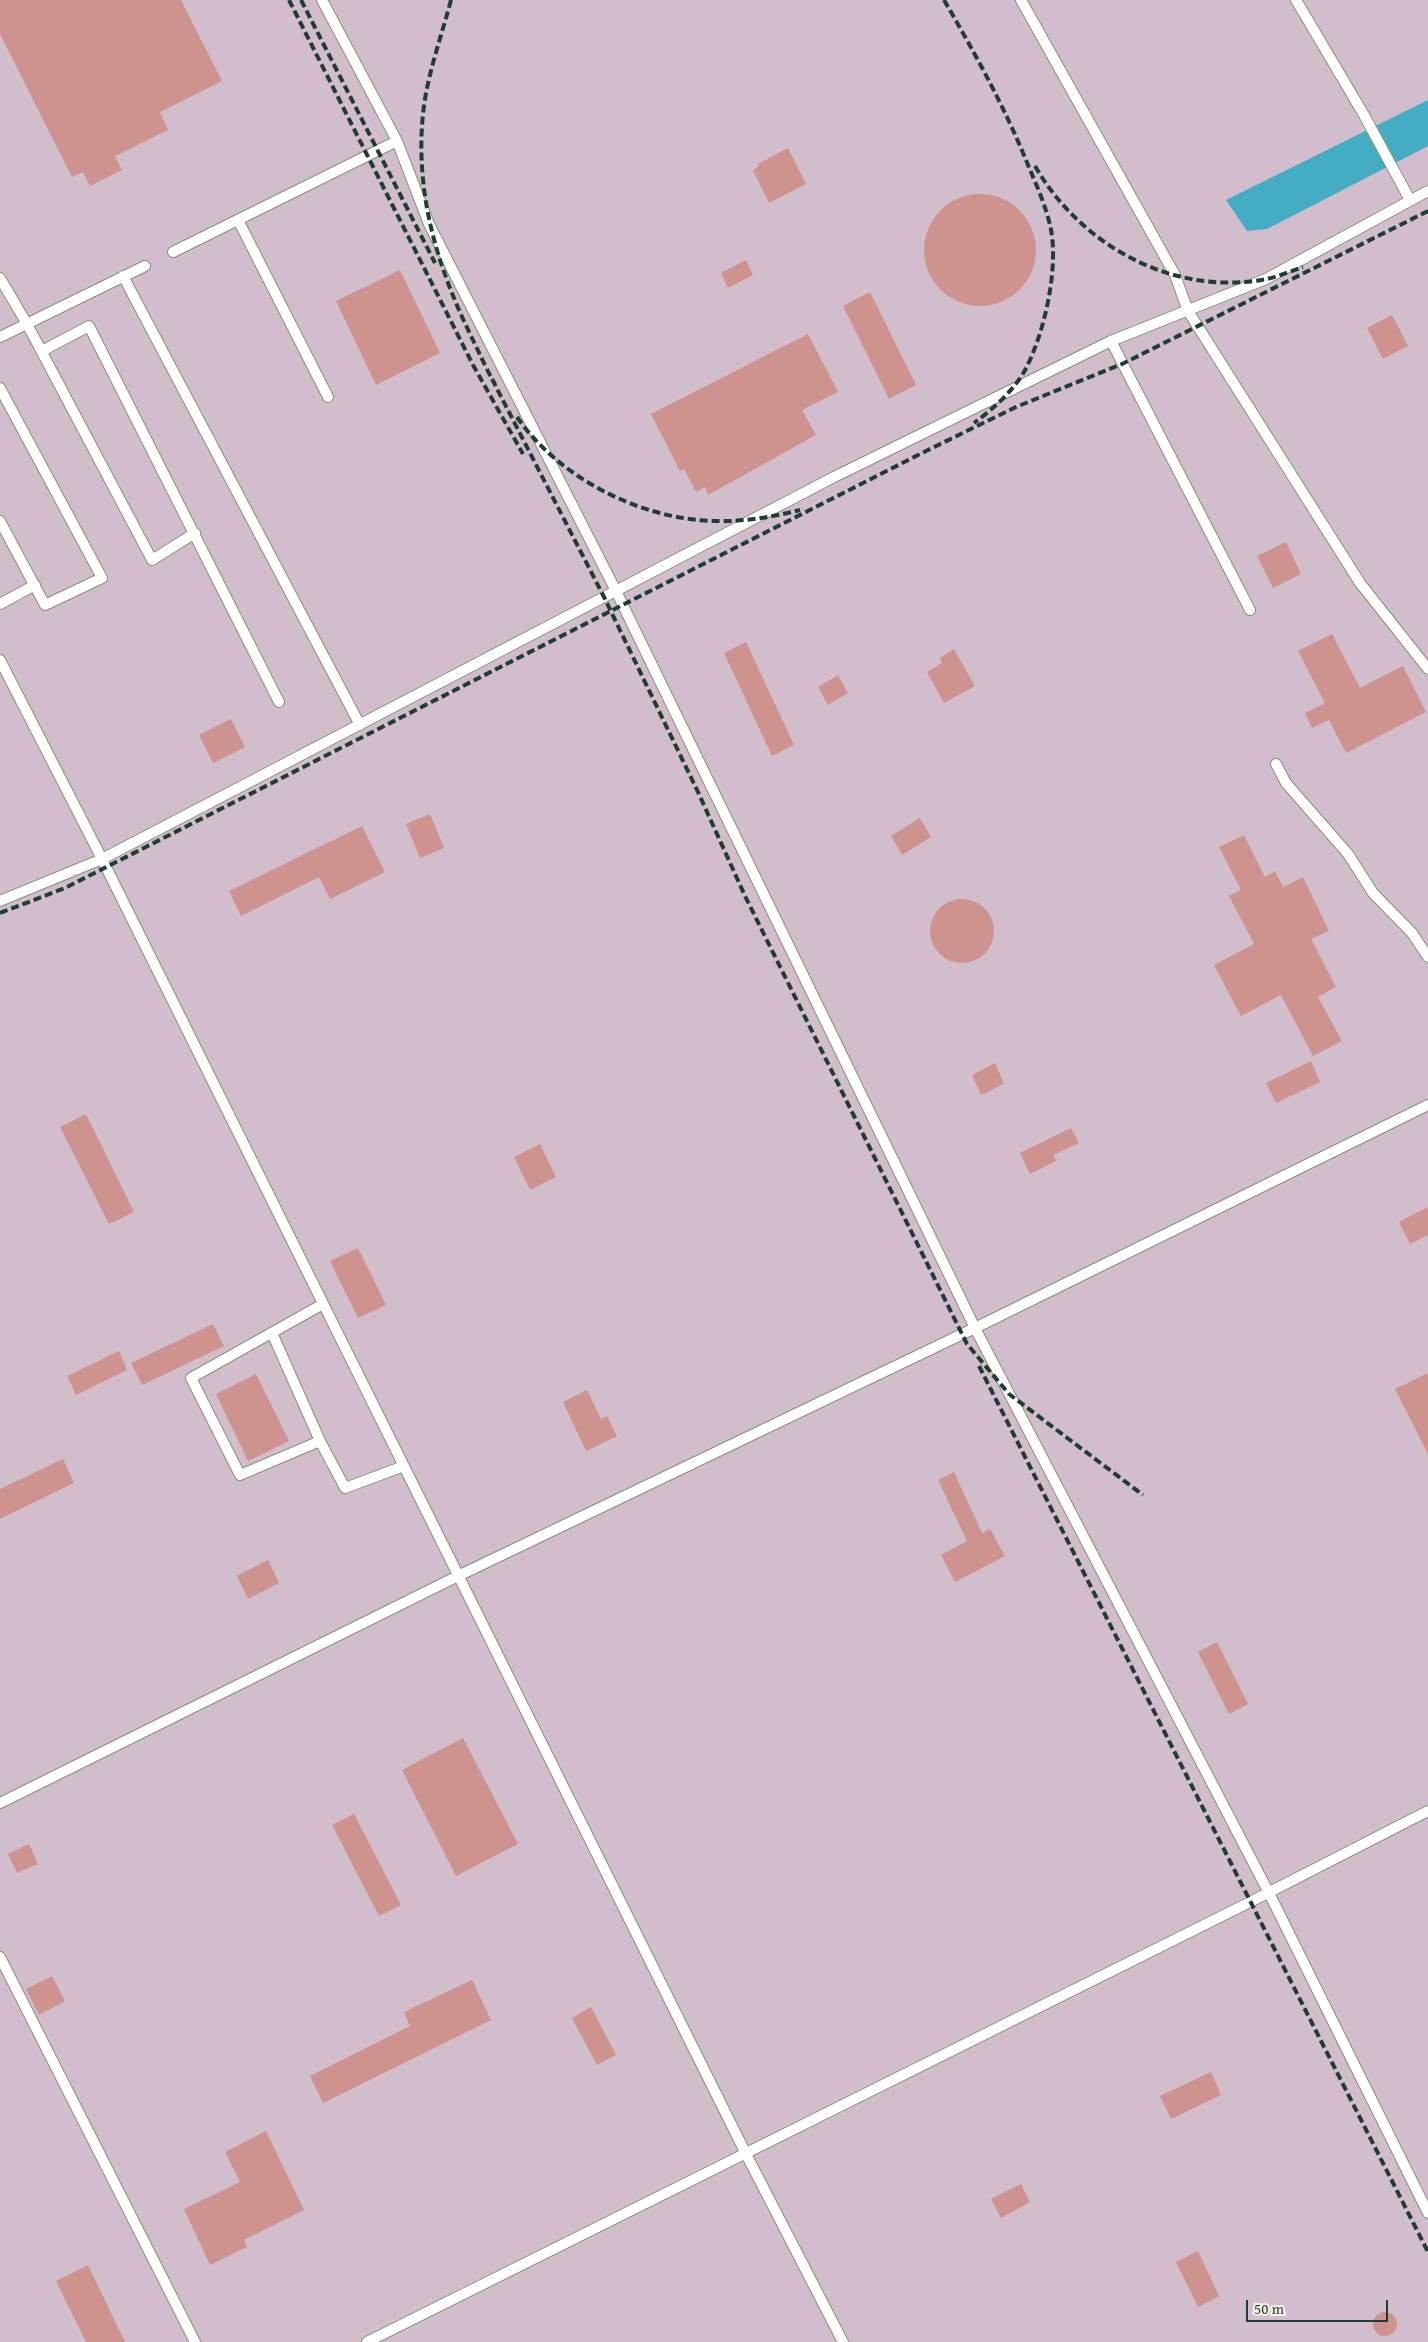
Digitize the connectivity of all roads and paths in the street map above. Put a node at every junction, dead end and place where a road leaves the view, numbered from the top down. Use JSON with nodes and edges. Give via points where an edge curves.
{"nodes":[{"id":1,"x":322,"y":0,"type":"edge"},
{"id":2,"x":1021,"y":0,"type":"edge"},
{"id":3,"x":1296,"y":0,"type":"edge"},
{"id":4,"x":397,"y":140,"type":"junction"},
{"id":5,"x":1428,"y":191,"type":"edge"},
{"id":6,"x":1410,"y":200,"type":"junction"},
{"id":7,"x":238,"y":220,"type":"junction"},
{"id":8,"x":174,"y":252,"type":"dead end"},
{"id":9,"x":145,"y":266,"type":"dead end"},
{"id":10,"x":123,"y":276,"type":"junction"},
{"id":11,"x":0,"y":278,"type":"edge"},
{"id":12,"x":1188,"y":311,"type":"junction"},
{"id":13,"x":28,"y":324,"type":"junction"},
{"id":14,"x":0,"y":337,"type":"edge"},
{"id":15,"x":1111,"y":341,"type":"junction"},
{"id":16,"x":42,"y":351,"type":"junction"},
{"id":17,"x":0,"y":388,"type":"edge"},
{"id":18,"x":328,"y":397,"type":"dead end"},
{"id":19,"x":0,"y":521,"type":"edge"},
{"id":20,"x":195,"y":533,"type":"junction"},
{"id":21,"x":35,"y":585,"type":"junction"},
{"id":22,"x":616,"y":591,"type":"junction"},
{"id":23,"x":0,"y":604,"type":"edge"},
{"id":24,"x":1250,"y":610,"type":"dead end"},
{"id":25,"x":0,"y":660,"type":"edge"},
{"id":26,"x":1428,"y":669,"type":"edge"},
{"id":27,"x":280,"y":702,"type":"dead end"},
{"id":28,"x":360,"y":725,"type":"junction"},
{"id":29,"x":1276,"y":764,"type":"dead end"},
{"id":30,"x":102,"y":859,"type":"junction"},
{"id":31,"x":0,"y":901,"type":"edge"},
{"id":32,"x":1428,"y":957,"type":"edge"},
{"id":33,"x":1428,"y":1105,"type":"edge"},
{"id":34,"x":323,"y":1304,"type":"junction"},
{"id":35,"x":975,"y":1328,"type":"junction"},
{"id":36,"x":272,"y":1333,"type":"junction"},
{"id":37,"x":320,"y":1441,"type":"junction"},
{"id":38,"x":404,"y":1466,"type":"junction"},
{"id":39,"x":458,"y":1576,"type":"junction"},
{"id":40,"x":0,"y":1803,"type":"edge"},
{"id":41,"x":1428,"y":1811,"type":"edge"},
{"id":42,"x":1269,"y":1893,"type":"junction"},
{"id":43,"x":0,"y":1958,"type":"edge"},
{"id":44,"x":746,"y":2154,"type":"junction"},
{"id":45,"x":1428,"y":2213,"type":"edge"},
{"id":46,"x":196,"y":2342,"type":"edge"},
{"id":47,"x":367,"y":2342,"type":"edge"},
{"id":48,"x":843,"y":2342,"type":"edge"}],
"edges":[{"from":1,"to":4,"type":"lane"},
{"from":2,"to":12,"type":"lane","via":[[1175,275]]},
{"from":3,"to":6,"type":"lane"},
{"from":4,"to":7,"type":"lane"},
{"from":4,"to":22,"type":"lane","via":[[429,224]]},
{"from":5,"to":6,"type":"lane"},
{"from":6,"to":12,"type":"lane","via":[[1266,279]]},
{"from":7,"to":8,"type":"lane"},
{"from":7,"to":18,"type":"lane"},
{"from":9,"to":10,"type":"lane"},
{"from":10,"to":13,"type":"lane"},
{"from":10,"to":28,"type":"lane"},
{"from":11,"to":13,"type":"lane"},
{"from":12,"to":15,"type":"lane"},
{"from":12,"to":26,"type":"lane","via":[[1360,583]]},
{"from":13,"to":14,"type":"lane"},
{"from":13,"to":16,"type":"lane"},
{"from":15,"to":22,"type":"lane","via":[[834,477]]},
{"from":15,"to":24,"type":"lane"},
{"from":16,"to":20,"type":"lane","via":[[89,326]]},
{"from":16,"to":20,"type":"lane","via":[[152,560]]},
{"from":17,"to":21,"type":"lane","via":[[102,578],[45,605]]},
{"from":19,"to":21,"type":"lane"},
{"from":20,"to":27,"type":"lane"},
{"from":21,"to":23,"type":"lane"},
{"from":22,"to":28,"type":"lane"},
{"from":22,"to":35,"type":"lane"},
{"from":25,"to":30,"type":"lane"},
{"from":28,"to":30,"type":"lane"},
{"from":29,"to":32,"type":"lane","via":[[1286,783],[1348,854],[1373,893],[1412,933]]},
{"from":30,"to":31,"type":"lane"},
{"from":30,"to":34,"type":"lane"},
{"from":33,"to":35,"type":"lane"},
{"from":34,"to":36,"type":"lane"},
{"from":34,"to":38,"type":"lane"},
{"from":35,"to":39,"type":"lane"},
{"from":35,"to":42,"type":"lane"},
{"from":36,"to":37,"type":"lane"},
{"from":36,"to":37,"type":"lane","via":[[191,1378],[240,1475]]},
{"from":37,"to":38,"type":"lane","via":[[345,1488]]},
{"from":38,"to":39,"type":"lane"},
{"from":39,"to":40,"type":"lane"},
{"from":39,"to":44,"type":"lane"},
{"from":41,"to":42,"type":"lane"},
{"from":42,"to":44,"type":"lane"},
{"from":42,"to":45,"type":"lane"},
{"from":43,"to":46,"type":"lane"},
{"from":44,"to":47,"type":"lane"},
{"from":44,"to":48,"type":"lane"}]}
